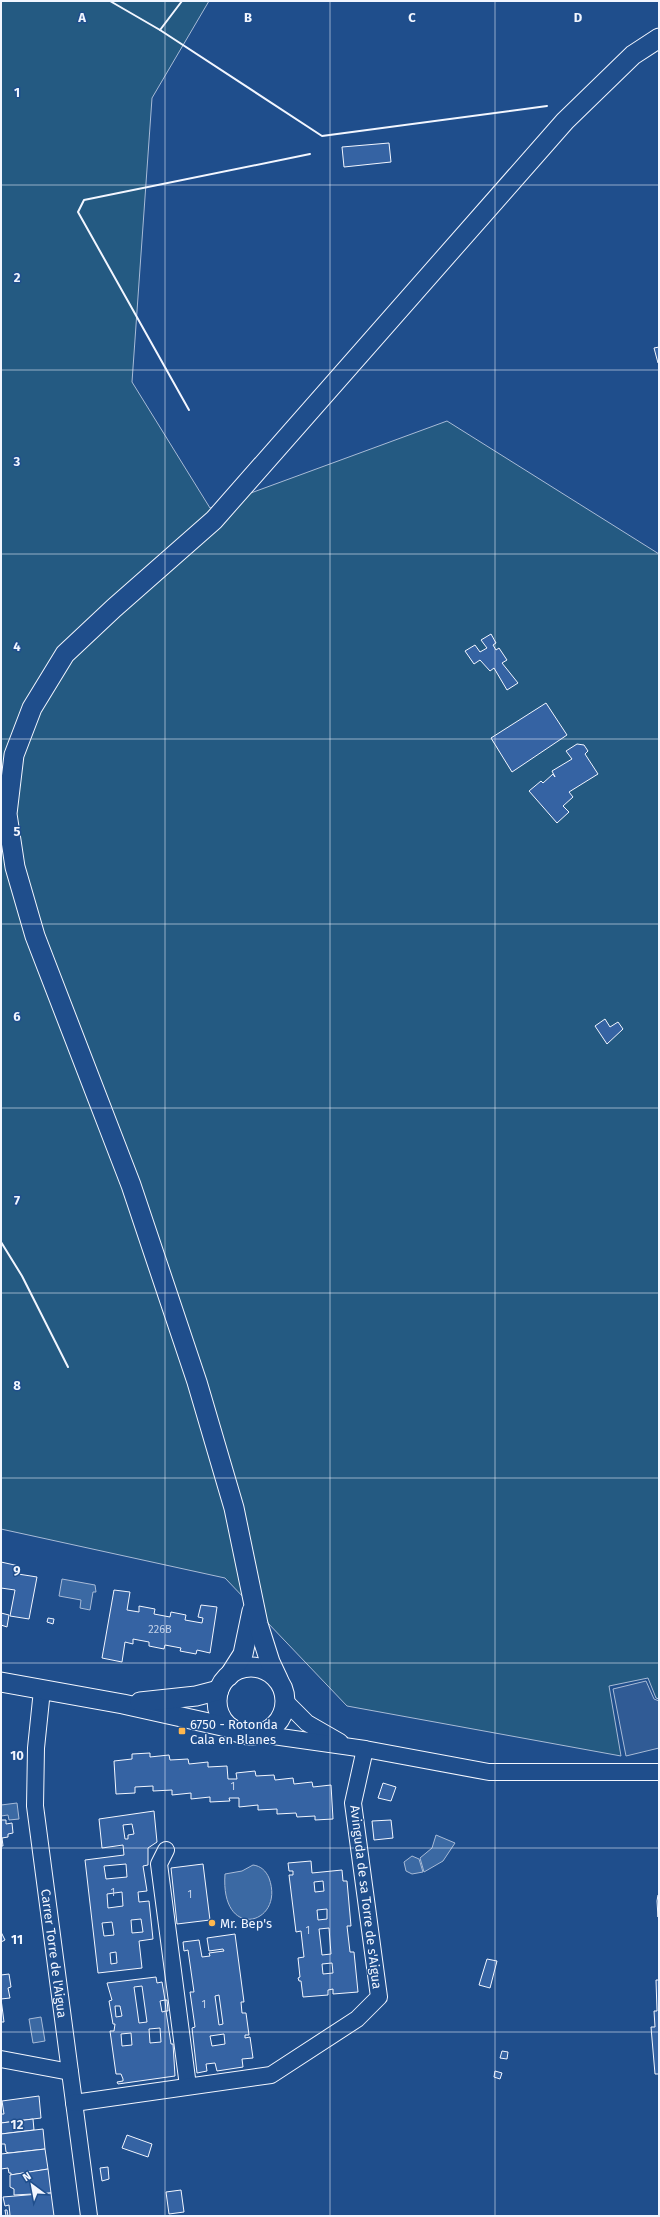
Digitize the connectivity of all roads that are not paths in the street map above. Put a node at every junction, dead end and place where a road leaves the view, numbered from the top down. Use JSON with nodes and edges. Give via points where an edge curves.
{"nodes":[{"id":1,"x":659,"y":38,"type":"edge"},
{"id":2,"x":253,"y":1603,"type":"junction"},
{"id":3,"x":278,"y":1679,"type":"junction"},
{"id":4,"x":1,"y":1682,"type":"edge"},
{"id":5,"x":224,"y":1683,"type":"junction"},
{"id":6,"x":42,"y":1690,"type":"junction"},
{"id":7,"x":286,"y":1701,"type":"junction"},
{"id":8,"x":123,"y":1704,"type":"junction"},
{"id":9,"x":231,"y":1728,"type":"junction"},
{"id":10,"x":259,"y":1734,"type":"junction"},
{"id":11,"x":346,"y":1746,"type":"junction"},
{"id":12,"x":365,"y":1748,"type":"junction"},
{"id":13,"x":659,"y":1772,"type":"edge"},
{"id":14,"x":166,"y":1850,"type":"dead end"},
{"id":15,"x":1,"y":2059,"type":"edge"},
{"id":16,"x":70,"y":2072,"type":"junction"},
{"id":17,"x":188,"y":2086,"type":"junction"},
{"id":18,"x":74,"y":2103,"type":"junction"},
{"id":19,"x":89,"y":2216,"type":"edge"}],
"edges":[{"from":1,"to":2,"type":"street","via":[[633,55],[565,121],[214,520],[65,654],[32,708],[14,755],[7,814],[15,867],[35,936],[131,1185],[197,1382],[234,1508]]},
{"from":2,"to":3,"type":"street","via":[[270,1662]]},
{"from":2,"to":5,"type":"street","via":[[243,1654]]},
{"from":3,"to":5,"type":"street","via":[[272,1673],[252,1667],[237,1670]]},
{"from":3,"to":7,"type":"street","via":[[284,1689]]},
{"from":4,"to":6,"type":"street"},
{"from":5,"to":8,"type":"street","via":[[196,1696]]},
{"from":5,"to":9,"type":"street","via":[[218,1708],[222,1718]]},
{"from":6,"to":8,"type":"street"},
{"from":6,"to":16,"type":"street","name":"Carrer Torre de l'Aigua","via":[[36,1748],[35,1806]]},
{"from":7,"to":10,"type":"street","via":[[282,1715],[274,1726]]},
{"from":7,"to":11,"type":"street","via":[[307,1723]]},
{"from":8,"to":9,"type":"street"},
{"from":9,"to":10,"type":"street","via":[[245,1734]]},
{"from":10,"to":11,"type":"street"},
{"from":11,"to":12,"type":"street"},
{"from":12,"to":13,"type":"street","via":[[489,1772]]},
{"from":12,"to":17,"type":"street","name":"Avinguda de sa Torre de s'Aigua","via":[[353,1803],[379,1997],[358,2019],[272,2075]]},
{"from":14,"to":17,"type":"street","via":[[159,1864]]},
{"from":15,"to":16,"type":"street"},
{"from":16,"to":18,"type":"street","name":"Carrer Torre de l'Aigua"},
{"from":17,"to":18,"type":"street"},
{"from":18,"to":19,"type":"street","name":"Carrer Torre de l'Aigua"}]}
